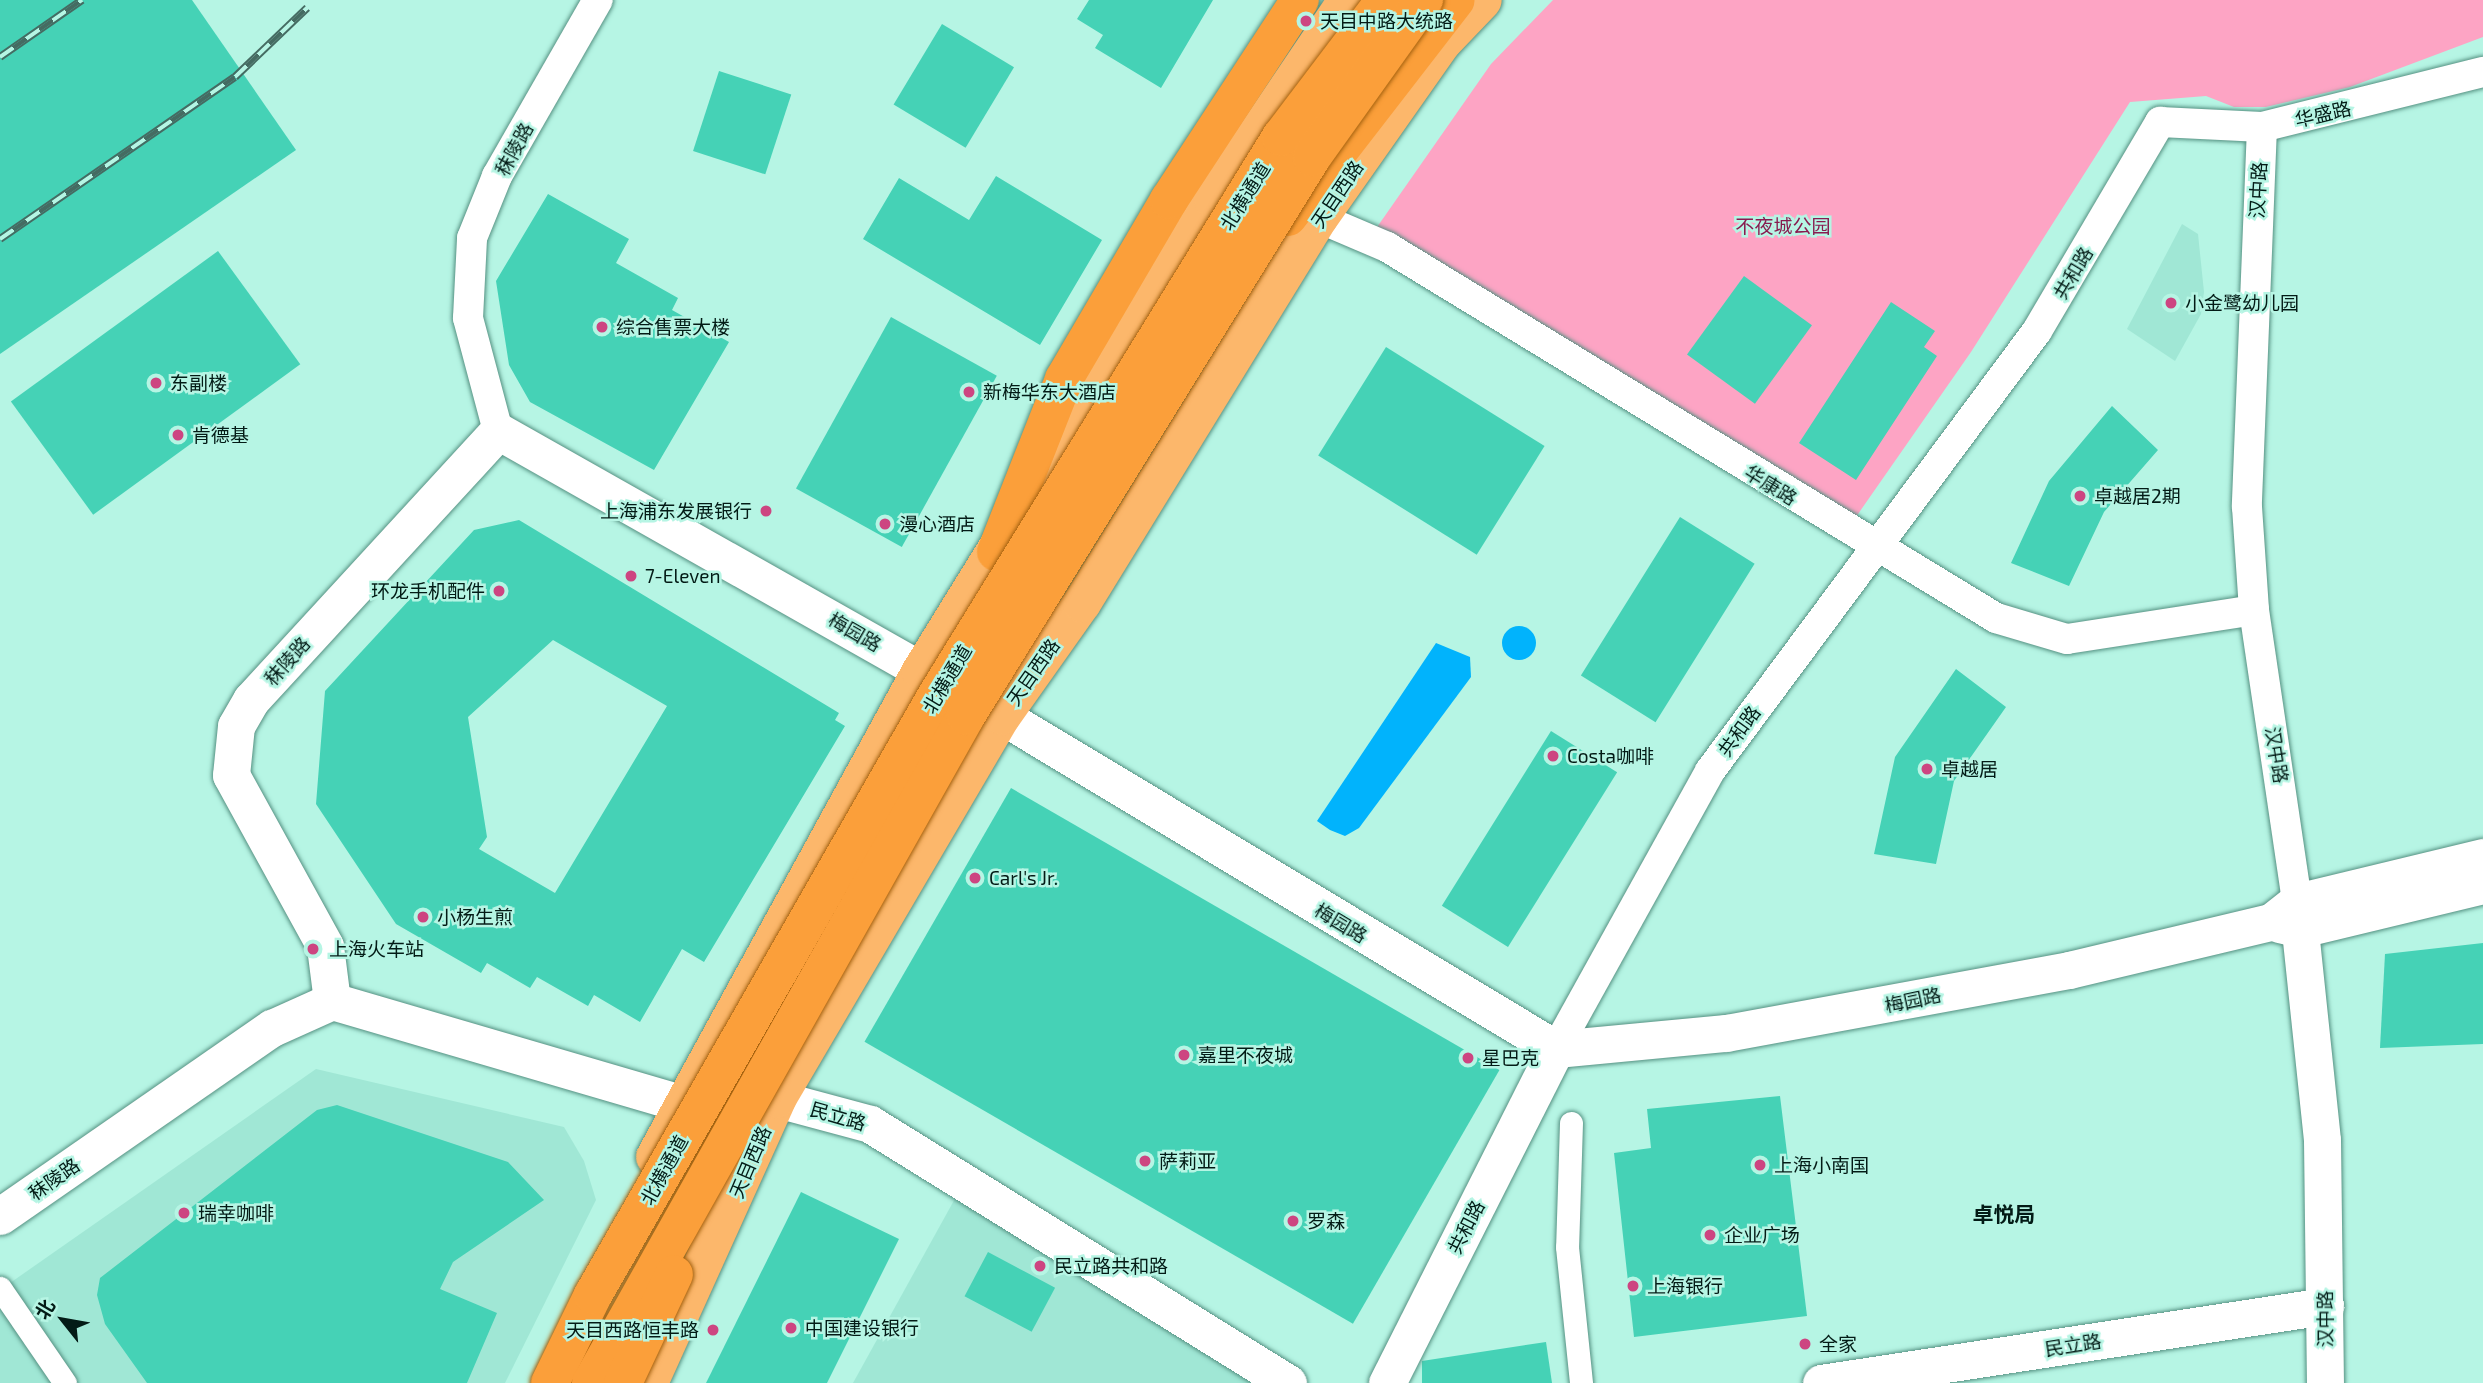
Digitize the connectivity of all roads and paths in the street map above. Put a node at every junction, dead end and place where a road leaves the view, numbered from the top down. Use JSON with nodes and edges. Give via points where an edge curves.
{"nodes":[{"id":1,"x":598,"y":0,"type":"edge"},
{"id":2,"x":1300,"y":0,"type":"edge"},
{"id":3,"x":1347,"y":0,"type":"edge"},
{"id":4,"x":1385,"y":0,"type":"edge"},
{"id":5,"x":1424,"y":0,"type":"edge"},
{"id":6,"x":1456,"y":0,"type":"edge"},
{"id":7,"x":1483,"y":0,"type":"edge"},
{"id":8,"x":2483,"y":72,"type":"edge"},
{"id":9,"x":2160,"y":122,"type":"joint"},
{"id":10,"x":2262,"y":127,"type":"junction"},
{"id":11,"x":1320,"y":218,"type":"junction"},
{"id":12,"x":1245,"y":265,"type":"junction"},
{"id":13,"x":498,"y":431,"type":"junction"},
{"id":14,"x":1874,"y":549,"type":"junction"},
{"id":15,"x":996,"y":552,"type":"junction"},
{"id":16,"x":2254,"y":610,"type":"junction"},
{"id":17,"x":921,"y":671,"type":"junction"},
{"id":18,"x":1002,"y":716,"type":"junction"},
{"id":19,"x":2483,"y":857,"type":"edge"},
{"id":20,"x":2483,"y":885,"type":"edge"},
{"id":21,"x":2290,"y":917,"type":"junction"},
{"id":22,"x":823,"y":964,"type":"junction"},
{"id":23,"x":332,"y":1001,"type":"junction"},
{"id":24,"x":1556,"y":1049,"type":"junction"},
{"id":25,"x":777,"y":1098,"type":"junction"},
{"id":26,"x":680,"y":1104,"type":"junction"},
{"id":27,"x":1571,"y":1122,"type":"dead end"},
{"id":28,"x":0,"y":1216,"type":"edge"},
{"id":29,"x":0,"y":1288,"type":"edge"},
{"id":30,"x":2325,"y":1306,"type":"junction"},
{"id":31,"x":65,"y":1383,"type":"edge"},
{"id":32,"x":551,"y":1383,"type":"edge"},
{"id":33,"x":591,"y":1383,"type":"edge"},
{"id":34,"x":615,"y":1383,"type":"edge"},
{"id":35,"x":623,"y":1383,"type":"edge"},
{"id":36,"x":649,"y":1383,"type":"edge"},
{"id":37,"x":1288,"y":1383,"type":"edge"},
{"id":38,"x":1387,"y":1383,"type":"edge"},
{"id":39,"x":1581,"y":1383,"type":"edge"},
{"id":40,"x":1821,"y":1383,"type":"edge"},
{"id":41,"x":2325,"y":1383,"type":"edge"}],
"edges":[{"from":1,"to":13,"type":"street","name":"秣陵路","via":[[498,176],[472,238],[468,318]]},
{"from":2,"to":15,"type":"highway","via":[[1176,189],[1064,379]]},
{"from":3,"to":15,"type":"main road","via":[[1213,199]]},
{"from":4,"to":32,"type":"highway","name":"北横通道","bridge":true,"via":[[1281,137],[934,698],[606,1271]]},
{"from":5,"to":12,"type":"highway","name":"北横通道","bridge":true},
{"from":6,"to":12,"type":"highway","bridge":true,"via":[[1331,167]]},
{"from":7,"to":11,"type":"main road","name":"天目西路","via":[[1441,43]]},
{"from":8,"to":10,"type":"street","name":"华盛路"},
{"from":9,"to":10,"type":"street","name":"华盛路"},
{"from":9,"to":14,"type":"street","name":"共和路","via":[[2049,313]]},
{"from":10,"to":16,"type":"street","name":"汉中路","via":[[2247,414]]},
{"from":11,"to":14,"type":"street","name":"华康路","via":[[1387,247]]},
{"from":11,"to":18,"type":"main road","name":"天目西路","via":[[1082,603]]},
{"from":12,"to":22,"type":"highway","name":"北横通道","bridge":true,"via":[[966,716]]},
{"from":13,"to":17,"type":"street","name":"梅园路"},
{"from":13,"to":23,"type":"street","name":"秣陵路","via":[[251,700],[236,726],[231,775],[325,946]]},
{"from":14,"to":16,"type":"street","name":"华康路","via":[[1996,618],[2067,639]]},
{"from":14,"to":24,"type":"street","name":"共和路","via":[[1710,771]]},
{"from":15,"to":17,"type":"main road"},
{"from":16,"to":21,"type":"street","name":"汉中路"},
{"from":17,"to":18,"type":"street","name":"梅园路"},
{"from":17,"to":26,"type":"main road"},
{"from":18,"to":24,"type":"street","name":"梅园路"},
{"from":18,"to":25,"type":"main road","name":"天目西路"},
{"from":19,"to":21,"type":"street","name":"梅园路"},
{"from":20,"to":21,"type":"street","name":"梅园路"},
{"from":21,"to":24,"type":"street","name":"梅园路","via":[[1875,1009],[1726,1032]]},
{"from":21,"to":30,"type":"street","name":"汉中路","via":[[2322,1140]]},
{"from":22,"to":33,"type":"highway","name":"北横通道","bridge":true},
{"from":22,"to":35,"type":"highway","bridge":true},
{"from":23,"to":26,"type":"street","name":"民立路"},
{"from":23,"to":28,"type":"street","name":"秣陵路","via":[[272,1028]]},
{"from":24,"to":38,"type":"street","name":"共和路"},
{"from":25,"to":26,"type":"street","name":"民立路"},
{"from":25,"to":34,"type":"main road","via":[[729,1147]]},
{"from":25,"to":36,"type":"main road","name":"天目西路"},
{"from":25,"to":37,"type":"street","name":"民立路","via":[[870,1124]]},
{"from":26,"to":32,"type":"main road"},
{"from":27,"to":39,"type":"street","via":[[1567,1247]]},
{"from":29,"to":31,"type":"street"},
{"from":30,"to":40,"type":"street","name":"民立路"},
{"from":30,"to":41,"type":"street","name":"汉中路"}]}
